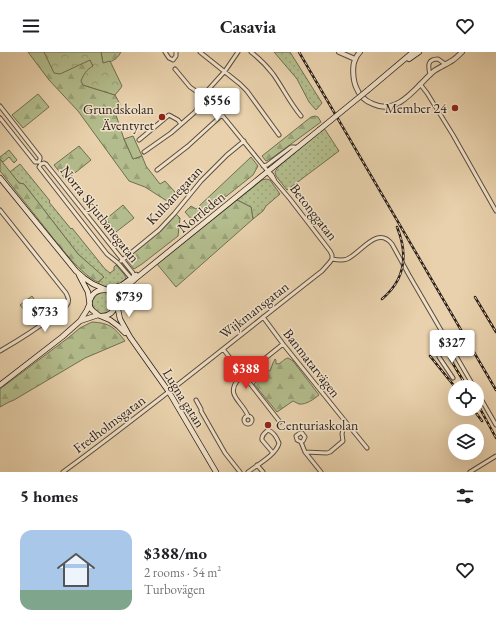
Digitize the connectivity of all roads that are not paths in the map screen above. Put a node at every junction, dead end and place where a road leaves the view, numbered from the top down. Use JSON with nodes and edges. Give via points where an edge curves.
{"nodes":[{"id":1,"x":165,"y":52,"type":"edge"},
{"id":2,"x":176,"y":52,"type":"edge"},
{"id":3,"x":200,"y":52,"type":"edge"},
{"id":4,"x":238,"y":52,"type":"edge"},
{"id":5,"x":251,"y":52,"type":"edge"},
{"id":6,"x":339,"y":52,"type":"edge"},
{"id":7,"x":360,"y":52,"type":"edge"},
{"id":8,"x":413,"y":52,"type":"edge"},
{"id":9,"x":419,"y":52,"type":"edge"},
{"id":10,"x":462,"y":52,"type":"edge"},
{"id":11,"x":355,"y":60,"type":"junction"},
{"id":12,"x":446,"y":64,"type":"junction"},
{"id":13,"x":175,"y":69,"type":"dead end"},
{"id":14,"x":391,"y":70,"type":"junction"},
{"id":15,"x":224,"y":72,"type":"junction"},
{"id":16,"x":430,"y":75,"type":"junction"},
{"id":17,"x":420,"y":84,"type":"junction"},
{"id":18,"x":203,"y":96,"type":"junction"},
{"id":19,"x":0,"y":106,"type":"edge"},
{"id":20,"x":222,"y":115,"type":"junction"},
{"id":21,"x":301,"y":116,"type":"dead end"},
{"id":22,"x":0,"y":118,"type":"edge"},
{"id":23,"x":181,"y":124,"type":"junction"},
{"id":24,"x":279,"y":134,"type":"dead end"},
{"id":25,"x":26,"y":139,"type":"junction"},
{"id":26,"x":139,"y":140,"type":"dead end"},
{"id":27,"x":244,"y":141,"type":"junction"},
{"id":28,"x":304,"y":141,"type":"junction"},
{"id":29,"x":20,"y":144,"type":"junction"},
{"id":30,"x":144,"y":152,"type":"dead end"},
{"id":31,"x":289,"y":154,"type":"junction"},
{"id":32,"x":157,"y":170,"type":"dead end"},
{"id":33,"x":266,"y":170,"type":"junction"},
{"id":34,"x":262,"y":176,"type":"junction"},
{"id":35,"x":272,"y":176,"type":"junction"},
{"id":36,"x":0,"y":178,"type":"edge"},
{"id":37,"x":78,"y":204,"type":"junction"},
{"id":38,"x":71,"y":208,"type":"junction"},
{"id":39,"x":0,"y":210,"type":"edge"},
{"id":40,"x":496,"y":211,"type":"edge"},
{"id":41,"x":332,"y":259,"type":"junction"},
{"id":42,"x":122,"y":260,"type":"junction"},
{"id":43,"x":118,"y":263,"type":"junction"},
{"id":44,"x":76,"y":270,"type":"junction"},
{"id":45,"x":133,"y":278,"type":"junction"},
{"id":46,"x":106,"y":290,"type":"junction"},
{"id":47,"x":90,"y":302,"type":"junction"},
{"id":48,"x":116,"y":304,"type":"junction"},
{"id":49,"x":99,"y":315,"type":"junction"},
{"id":50,"x":263,"y":317,"type":"junction"},
{"id":51,"x":80,"y":321,"type":"junction"},
{"id":52,"x":130,"y":337,"type":"junction"},
{"id":53,"x":283,"y":344,"type":"junction"},
{"id":54,"x":223,"y":349,"type":"junction"},
{"id":55,"x":0,"y":351,"type":"edge"},
{"id":56,"x":439,"y":357,"type":"dead end"},
{"id":57,"x":244,"y":376,"type":"junction"},
{"id":58,"x":453,"y":378,"type":"dead end"},
{"id":59,"x":470,"y":380,"type":"edge"},
{"id":60,"x":1,"y":382,"type":"edge"},
{"id":61,"x":168,"y":392,"type":"junction"},
{"id":62,"x":196,"y":400,"type":"dead end"},
{"id":63,"x":484,"y":404,"type":"edge"},
{"id":64,"x":248,"y":416,"type":"dead end"},
{"id":65,"x":280,"y":422,"type":"dead end"},
{"id":66,"x":345,"y":422,"type":"junction"},
{"id":67,"x":496,"y":425,"type":"edge"},
{"id":68,"x":301,"y":442,"type":"dead end"},
{"id":69,"x":367,"y":448,"type":"dead end"},
{"id":70,"x":305,"y":452,"type":"junction"},
{"id":71,"x":273,"y":453,"type":"junction"},
{"id":72,"x":496,"y":456,"type":"edge"},
{"id":73,"x":257,"y":465,"type":"junction"},
{"id":74,"x":63,"y":472,"type":"edge"},
{"id":75,"x":216,"y":472,"type":"edge"},
{"id":76,"x":240,"y":472,"type":"edge"},
{"id":77,"x":248,"y":472,"type":"edge"},
{"id":78,"x":262,"y":472,"type":"edge"},
{"id":79,"x":320,"y":472,"type":"edge"},
{"id":80,"x":470,"y":472,"type":"edge"}],
"edges":[{"from":1,"to":2,"type":"street","via":[[170,60],[175,58]]},
{"from":3,"to":15,"type":"street"},
{"from":4,"to":15,"type":"street"},
{"from":5,"to":21,"type":"street","via":[[267,66]]},
{"from":6,"to":11,"type":"street"},
{"from":7,"to":11,"type":"street"},
{"from":8,"to":14,"type":"main road","name":"Norrleden"},
{"from":9,"to":14,"type":"main road","name":"Norrleden"},
{"from":10,"to":12,"type":"street"},
{"from":11,"to":17,"type":"street","via":[[353,76],[356,87],[363,98],[372,104],[394,105],[405,99]]},
{"from":12,"to":16,"type":"street"},
{"from":12,"to":16,"type":"street","via":[[438,59],[432,60],[429,65]]},
{"from":13,"to":18,"type":"street","name":"Betonggatan","via":[[190,87]]},
{"from":14,"to":28,"type":"main road","name":"Norrleden","bridge":true},
{"from":15,"to":18,"type":"street"},
{"from":15,"to":24,"type":"street","via":[[247,91]]},
{"from":16,"to":17,"type":"street"},
{"from":17,"to":40,"type":"street","via":[[453,134]]},
{"from":18,"to":20,"type":"street","name":"Betonggatan"},
{"from":18,"to":23,"type":"street","via":[[198,101],[195,112]]},
{"from":19,"to":25,"type":"street"},
{"from":20,"to":27,"type":"street","name":"Betonggatan"},
{"from":20,"to":32,"type":"street"},
{"from":22,"to":29,"type":"street"},
{"from":23,"to":26,"type":"street","via":[[170,115]]},
{"from":23,"to":30,"type":"street"},
{"from":25,"to":29,"type":"street"},
{"from":25,"to":29,"type":"street","via":[[40,157],[39,162],[34,162]]},
{"from":27,"to":33,"type":"street","name":"Betonggatan"},
{"from":27,"to":42,"type":"street","name":"Kulbanegatan","via":[[201,181],[159,230]]},
{"from":28,"to":31,"type":"main road","name":"Norrleden"},
{"from":28,"to":33,"type":"main road","name":"Norrleden"},
{"from":31,"to":33,"type":"main road","name":"Norrleden"},
{"from":31,"to":35,"type":"street","name":"Betonggatan","via":[[273,169]]},
{"from":33,"to":34,"type":"main road","name":"Norrleden"},
{"from":33,"to":35,"type":"street","name":"Betonggatan"},
{"from":33,"to":45,"type":"main road","name":"Norrleden"},
{"from":34,"to":35,"type":"street"},
{"from":34,"to":45,"type":"main road","name":"Norrleden"},
{"from":35,"to":41,"type":"street","name":"Betonggatan","via":[[330,251]]},
{"from":36,"to":44,"type":"main road"},
{"from":37,"to":38,"type":"street"},
{"from":37,"to":38,"type":"street","name":"Norra Skjutbanegatan","via":[[46,164],[41,164],[39,167]]},
{"from":37,"to":42,"type":"street","name":"Norra Skjutbanegatan"},
{"from":38,"to":43,"type":"street","name":"Norra Skjutbanegatan","via":[[107,254]]},
{"from":39,"to":55,"type":"street","via":[[69,299],[66,306],[40,327]]},
{"from":41,"to":50,"type":"street","name":"Wijkmansgatan","via":[[322,271]]},
{"from":41,"to":59,"type":"street","via":[[349,258],[374,239],[383,237],[388,240]]},
{"from":42,"to":43,"type":"street","name":"Kulbanegatan"},
{"from":42,"to":45,"type":"street","name":"Norra Skjutbanegatan"},
{"from":43,"to":45,"type":"street","name":"Norra Skjutbanegatan"},
{"from":44,"to":46,"type":"main road","via":[[93,284]]},
{"from":44,"to":47,"type":"main road"},
{"from":45,"to":46,"type":"main road","name":"Norrleden"},
{"from":45,"to":48,"type":"main road","name":"Norrleden"},
{"from":46,"to":47,"type":"main road","via":[[95,292]]},
{"from":46,"to":48,"type":"main road","via":[[113,295]]},
{"from":47,"to":49,"type":"main road","via":[[92,310]]},
{"from":47,"to":51,"type":"main road"},
{"from":48,"to":49,"type":"main road","via":[[110,314]]},
{"from":48,"to":52,"type":"main road","name":"Lugna gatan","via":[[120,319]]},
{"from":49,"to":51,"type":"main road"},
{"from":49,"to":52,"type":"main road","name":"Lugna gatan","via":[[110,320]]},
{"from":50,"to":53,"type":"street","name":"Banmatarvägen"},
{"from":50,"to":54,"type":"street","name":"Wijkmansgatan"},
{"from":51,"to":60,"type":"main road"},
{"from":52,"to":61,"type":"main road","name":"Lugna gatan"},
{"from":53,"to":57,"type":"street"},
{"from":53,"to":66,"type":"street","name":"Banmatarvägen"},
{"from":54,"to":57,"type":"street"},
{"from":54,"to":61,"type":"street","name":"Wijkmansgatan"},
{"from":56,"to":58,"type":"street"},
{"from":57,"to":64,"type":"street","via":[[235,384],[233,391]]},
{"from":57,"to":65,"type":"street"},
{"from":61,"to":74,"type":"street","name":"Fredholmsgatan"},
{"from":61,"to":75,"type":"main road","name":"Lugna gatan"},
{"from":62,"to":76,"type":"street","via":[[225,453]]},
{"from":63,"to":67,"type":"street"},
{"from":66,"to":69,"type":"street","name":"Banmatarvägen"},
{"from":66,"to":70,"type":"street","via":[[343,441],[330,452]]},
{"from":68,"to":70,"type":"street"},
{"from":70,"to":79,"type":"street"},
{"from":71,"to":71,"type":"street","via":[[262,440],[262,435],[268,430],[279,443]]},
{"from":71,"to":73,"type":"street"},
{"from":72,"to":80,"type":"street"},
{"from":73,"to":77,"type":"street"},
{"from":73,"to":78,"type":"street"}]}
